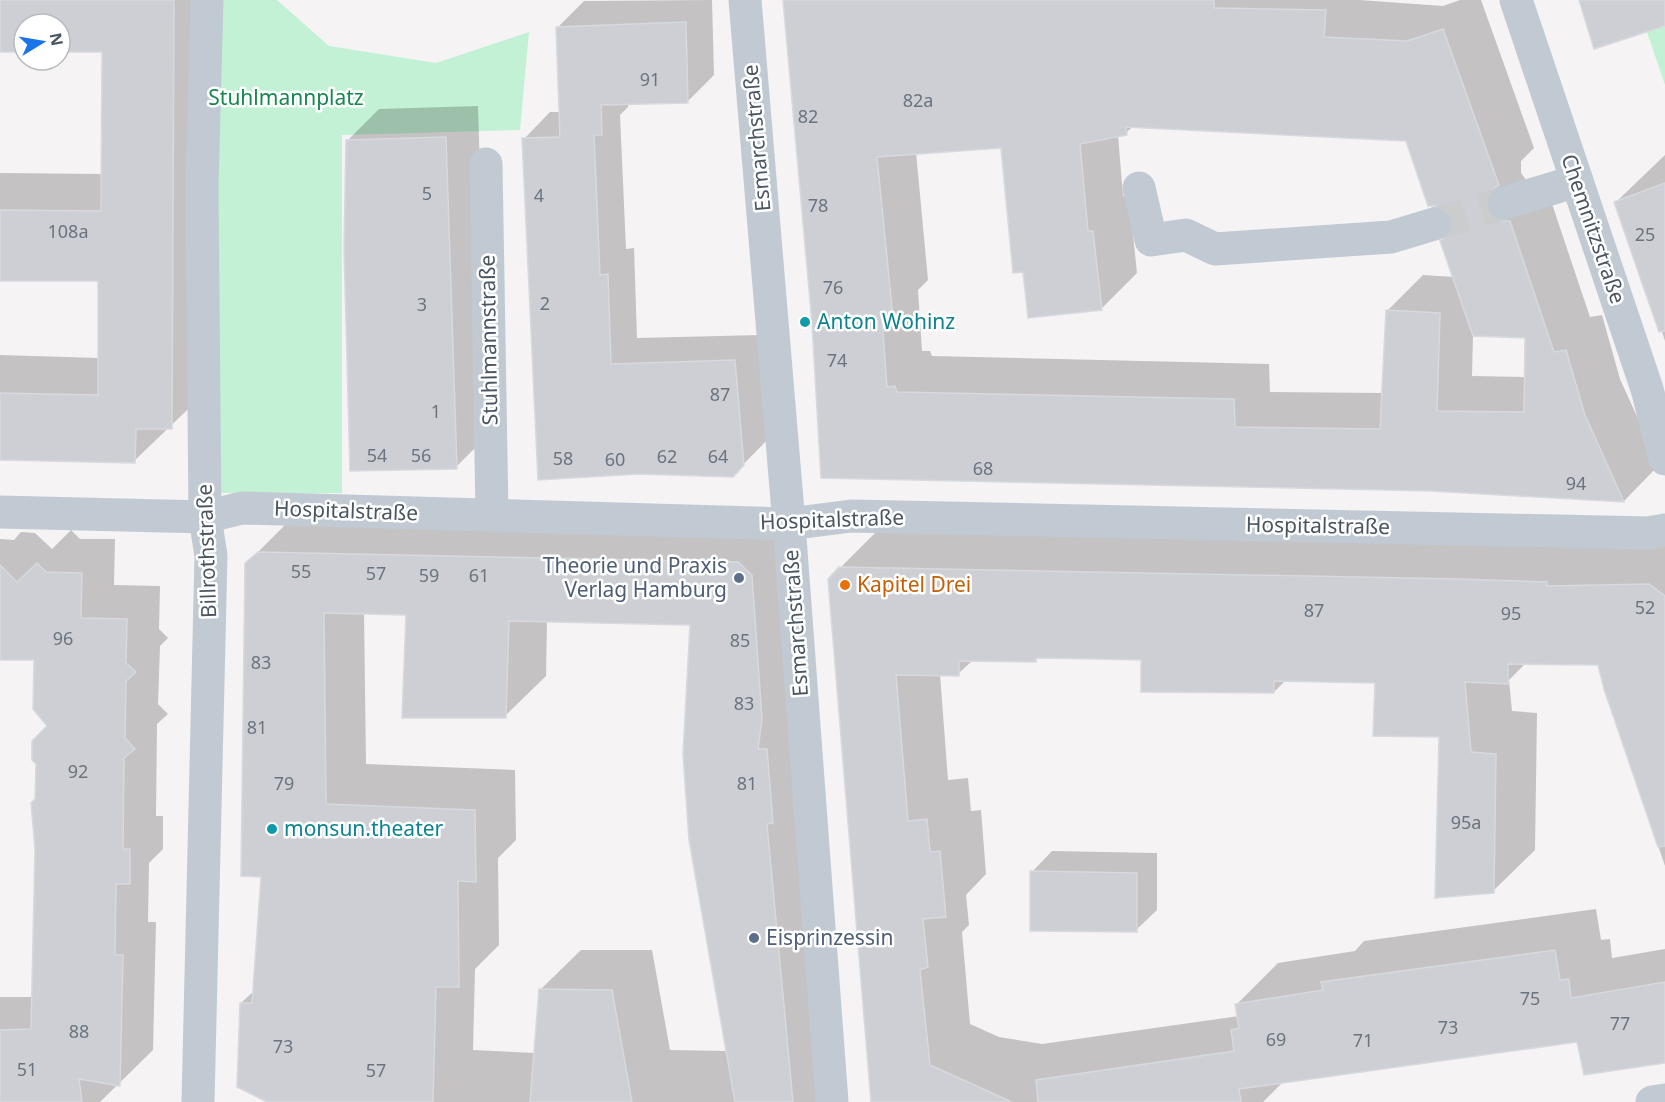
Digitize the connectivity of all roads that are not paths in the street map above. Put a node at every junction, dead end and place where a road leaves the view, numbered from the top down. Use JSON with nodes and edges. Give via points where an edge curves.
{"nodes":[{"id":1,"x":207,"y":0,"type":"edge"},
{"id":2,"x":745,"y":0,"type":"edge"},
{"id":3,"x":1516,"y":0,"type":"edge"},
{"id":4,"x":486,"y":164,"type":"dead end"},
{"id":5,"x":1577,"y":181,"type":"junction"},
{"id":6,"x":1139,"y":188,"type":"dead end"},
{"id":7,"x":1504,"y":203,"type":"tunnel mouth"},
{"id":8,"x":1434,"y":224,"type":"tunnel mouth"},
{"id":9,"x":1665,"y":459,"type":"edge"},
{"id":10,"x":0,"y":512,"type":"edge"},
{"id":11,"x":492,"y":515,"type":"junction"},
{"id":12,"x":205,"y":517,"type":"junction"},
{"id":13,"x":789,"y":524,"type":"junction"},
{"id":14,"x":1665,"y":530,"type":"edge"},
{"id":15,"x":1665,"y":1100,"type":"edge"},
{"id":16,"x":198,"y":1102,"type":"edge"},
{"id":17,"x":832,"y":1102,"type":"edge"},
{"id":18,"x":1652,"y":1102,"type":"edge"}],
"edges":[{"from":1,"to":12,"type":"street","name":"Billrothstraße","via":[[202,186]]},
{"from":2,"to":13,"type":"street","name":"Esmarchstraße"},
{"from":3,"to":5,"type":"street","name":"Chemnitzstraße"},
{"from":4,"to":11,"type":"street","name":"Stuhlmannstraße"},
{"from":5,"to":7,"type":"street"},
{"from":5,"to":9,"type":"street","name":"Chemnitzstraße","via":[[1647,389]]},
{"from":6,"to":8,"type":"street","via":[[1151,240],[1186,235],[1215,249],[1391,237]]},
{"from":10,"to":12,"type":"street","name":"Hospitalstraße"},
{"from":11,"to":12,"type":"street","name":"Hospitalstraße","via":[[243,508]]},
{"from":11,"to":13,"type":"street","name":"Hospitalstraße"},
{"from":12,"to":16,"type":"street","name":"Billrothstraße","via":[[211,556]]},
{"from":13,"to":14,"type":"street","name":"Hospitalstraße","via":[[851,516],[1648,533]]},
{"from":13,"to":17,"type":"street","name":"Esmarchstraße"},
{"from":15,"to":18,"type":"street"}]}
